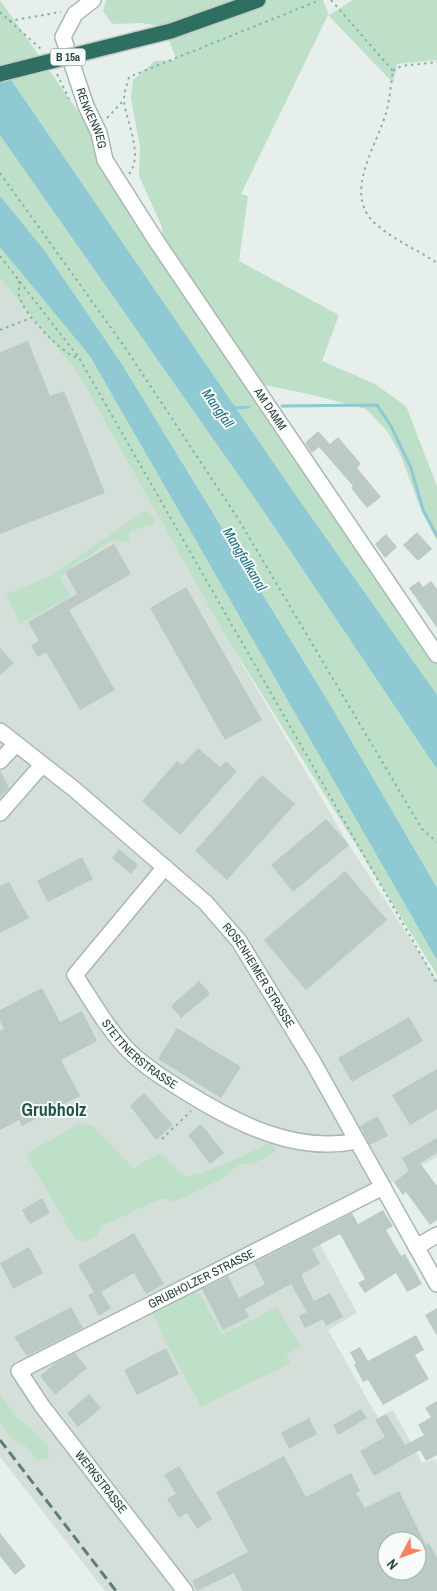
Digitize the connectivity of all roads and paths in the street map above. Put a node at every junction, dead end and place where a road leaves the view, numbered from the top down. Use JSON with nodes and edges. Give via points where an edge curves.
{"nodes":[{"id":1,"x":258,"y":0,"type":"edge"},
{"id":2,"x":320,"y":0,"type":"edge"},
{"id":3,"x":331,"y":0,"type":"edge"},
{"id":4,"x":84,"y":7,"type":"edge"},
{"id":5,"x":0,"y":12,"type":"edge"},
{"id":6,"x":10,"y":21,"type":"junction"},
{"id":7,"x":45,"y":54,"type":"dead end"},
{"id":8,"x":437,"y":62,"type":"edge"},
{"id":9,"x":54,"y":68,"type":"dead end"},
{"id":10,"x":393,"y":71,"type":"junction"},
{"id":11,"x":0,"y":74,"type":"edge"},
{"id":12,"x":124,"y":100,"type":"junction"},
{"id":13,"x":72,"y":106,"type":"dead end"},
{"id":14,"x":96,"y":126,"type":"junction"},
{"id":15,"x":106,"y":160,"type":"joint"},
{"id":16,"x":0,"y":172,"type":"edge"},
{"id":17,"x":120,"y":182,"type":"junction"},
{"id":18,"x":0,"y":256,"type":"edge"},
{"id":19,"x":437,"y":263,"type":"edge"},
{"id":20,"x":18,"y":278,"type":"junction"},
{"id":21,"x":31,"y":318,"type":"junction"},
{"id":22,"x":0,"y":330,"type":"edge"},
{"id":23,"x":79,"y":358,"type":"junction"},
{"id":24,"x":437,"y":655,"type":"edge"},
{"id":25,"x":0,"y":731,"type":"edge"},
{"id":26,"x":16,"y":744,"type":"junction"},
{"id":27,"x":0,"y":760,"type":"edge"},
{"id":28,"x":42,"y":765,"type":"junction"},
{"id":29,"x":0,"y":813,"type":"edge"},
{"id":30,"x":437,"y":842,"type":"edge"},
{"id":31,"x":165,"y":867,"type":"junction"},
{"id":32,"x":437,"y":983,"type":"edge"},
{"id":33,"x":202,"y":1102,"type":"junction"},
{"id":34,"x":162,"y":1139,"type":"dead end"},
{"id":35,"x":357,"y":1141,"type":"junction"},
{"id":36,"x":383,"y":1187,"type":"junction"},
{"id":37,"x":437,"y":1235,"type":"edge"},
{"id":38,"x":416,"y":1247,"type":"junction"},
{"id":39,"x":437,"y":1284,"type":"edge"},
{"id":40,"x":19,"y":1371,"type":"joint"},
{"id":41,"x":185,"y":1591,"type":"edge"}],
"edges":[{"from":1,"to":11,"type":"highway","number":"B 15a","bridge":true,"via":[[171,31]]},
{"from":2,"to":12,"type":"path","via":[[137,73],[130,77]]},
{"from":3,"to":10,"type":"path"},
{"from":4,"to":6,"type":"path"},
{"from":4,"to":14,"type":"street","name":"RENKENWEG","via":[[63,37],[71,66]]},
{"from":5,"to":6,"type":"path"},
{"from":6,"to":7,"type":"path"},
{"from":8,"to":10,"type":"path","via":[[401,66]]},
{"from":9,"to":13,"type":"path"},
{"from":10,"to":19,"type":"path","via":[[387,110],[364,170],[362,193],[366,212],[378,226]]},
{"from":12,"to":14,"type":"path","via":[[114,113]]},
{"from":12,"to":17,"type":"path","via":[[134,155],[132,170]]},
{"from":14,"to":15,"type":"street","name":"RENKENWEG"},
{"from":15,"to":17,"type":"street","name":"AM DAMM"},
{"from":16,"to":30,"type":"path","via":[[124,346],[237,517],[422,829]]},
{"from":17,"to":24,"type":"street","name":"AM DAMM","via":[[155,239]]},
{"from":18,"to":20,"type":"path"},
{"from":20,"to":21,"type":"path","via":[[19,296]]},
{"from":20,"to":23,"type":"path"},
{"from":21,"to":22,"type":"path"},
{"from":21,"to":23,"type":"path"},
{"from":23,"to":32,"type":"path"},
{"from":25,"to":26,"type":"street","name":"ROSENHEIMER STRASSE"},
{"from":26,"to":27,"type":"street"},
{"from":26,"to":28,"type":"street","name":"ROSENHEIMER STRASSE"},
{"from":28,"to":29,"type":"street"},
{"from":28,"to":31,"type":"street","name":"ROSENHEIMER STRASSE"},
{"from":31,"to":33,"type":"street","name":"STETTNERSTRASSE","via":[[75,975],[129,1051],[151,1070]]},
{"from":31,"to":35,"type":"street","name":"ROSENHEIMER STRASSE","via":[[206,903],[239,941]]},
{"from":33,"to":34,"type":"path"},
{"from":33,"to":35,"type":"street","name":"STETTNERSTRASSE","via":[[225,1116],[279,1137],[326,1145]]},
{"from":35,"to":36,"type":"street","name":"ROSENHEIMER STRASSE"},
{"from":36,"to":38,"type":"street","name":"ROSENHEIMER STRASSE"},
{"from":36,"to":40,"type":"street","name":"GRUBHOLZER STRASSE"},
{"from":37,"to":38,"type":"street"},
{"from":38,"to":39,"type":"street","name":"ROSENHEIMER STRASSE"},
{"from":40,"to":41,"type":"street","name":"WERKSTRASSE","via":[[42,1406]]}]}
